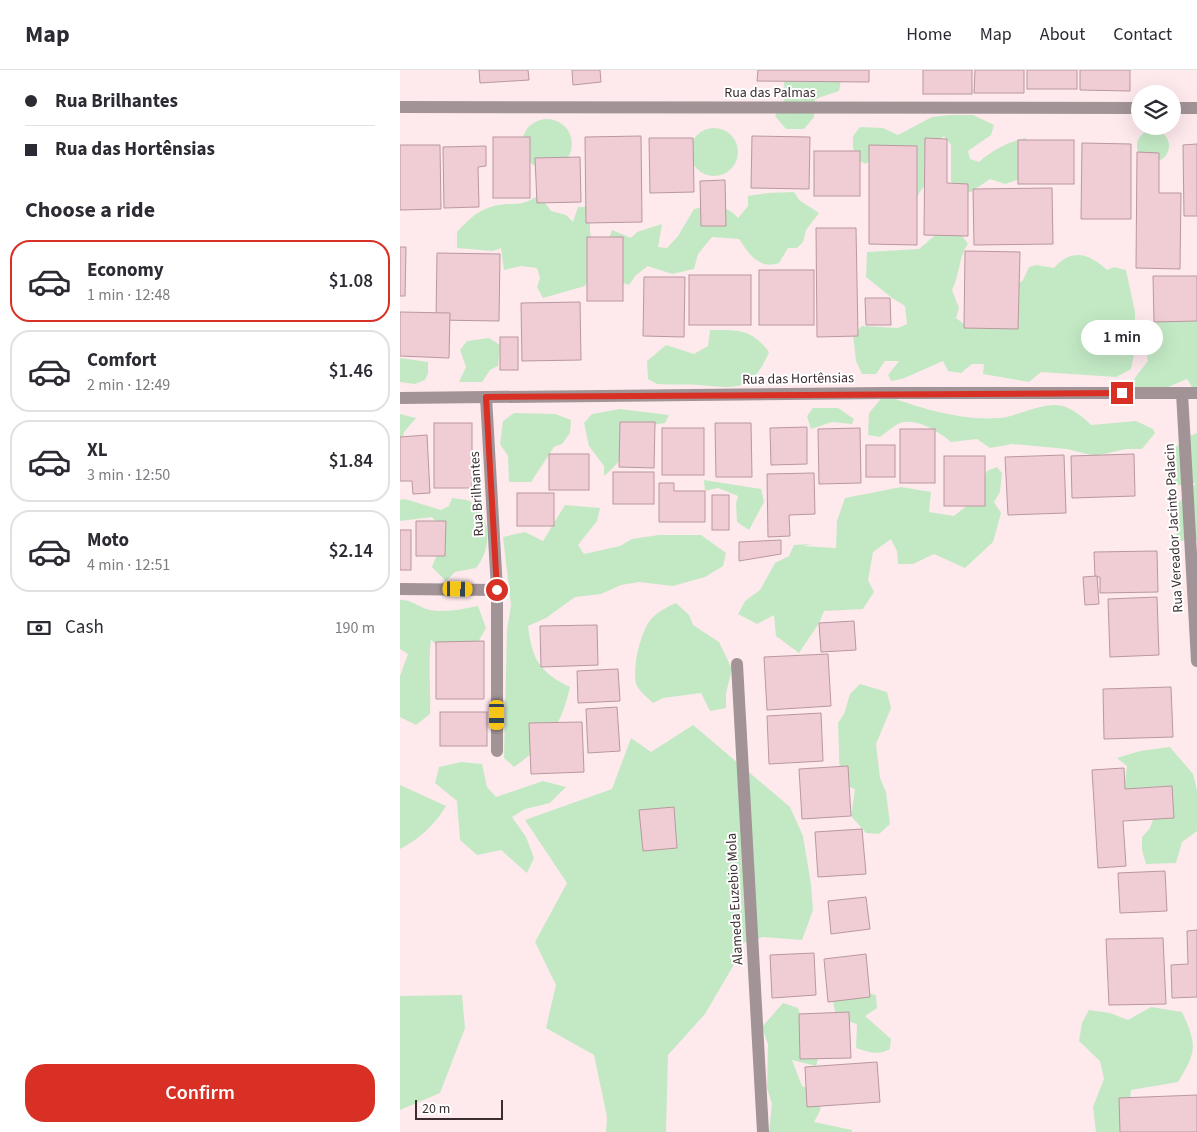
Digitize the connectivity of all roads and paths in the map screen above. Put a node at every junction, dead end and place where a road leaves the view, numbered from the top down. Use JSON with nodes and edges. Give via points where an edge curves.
{"nodes":[{"id":1,"x":400,"y":107,"type":"edge"},
{"id":2,"x":1131,"y":108,"type":"edge"},
{"id":3,"x":1181,"y":108,"type":"edge"},
{"id":4,"x":1197,"y":108,"type":"edge"},
{"id":5,"x":1182,"y":393,"type":"junction"},
{"id":6,"x":1197,"y":393,"type":"edge"},
{"id":7,"x":486,"y":397,"type":"junction"},
{"id":8,"x":400,"y":398,"type":"edge"},
{"id":9,"x":400,"y":589,"type":"edge"},
{"id":10,"x":497,"y":590,"type":"junction"},
{"id":11,"x":1197,"y":661,"type":"edge"},
{"id":12,"x":737,"y":664,"type":"dead end"},
{"id":13,"x":497,"y":751,"type":"dead end"},
{"id":14,"x":763,"y":1132,"type":"edge"}],
"edges":[{"from":1,"to":2,"type":"street","name":"Rua das Palmas"},
{"from":3,"to":4,"type":"street"},
{"from":5,"to":6,"type":"street","name":"Rua das Hortênsias"},
{"from":5,"to":7,"type":"street","name":"Rua das Hortênsias"},
{"from":5,"to":11,"type":"street","name":"Rua Vereador Jacinto Palacin"},
{"from":7,"to":8,"type":"street","name":"Rua das Hortênsias"},
{"from":7,"to":10,"type":"street","name":"Rua Brilhantes"},
{"from":9,"to":10,"type":"street"},
{"from":10,"to":13,"type":"street","name":"Rua Brilhantes"},
{"from":12,"to":14,"type":"street","name":"Alameda Euzebio Mola"}]}
